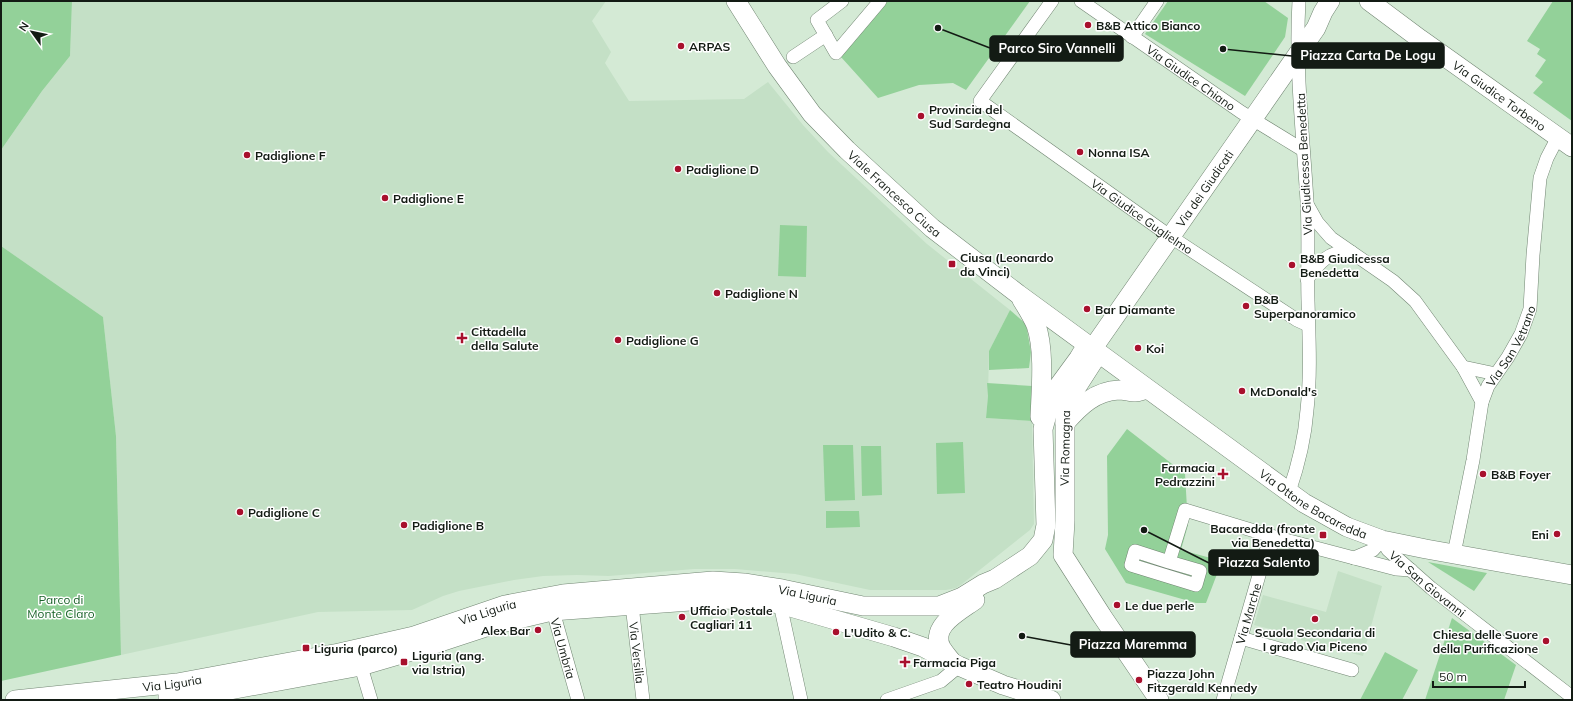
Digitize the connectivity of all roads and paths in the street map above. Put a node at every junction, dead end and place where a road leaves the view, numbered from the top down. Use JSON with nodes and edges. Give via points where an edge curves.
{"nodes":[{"id":1,"x":736,"y":1,"type":"edge"},
{"id":2,"x":842,"y":1,"type":"edge"},
{"id":3,"x":880,"y":1,"type":"edge"},
{"id":4,"x":1052,"y":1,"type":"edge"},
{"id":5,"x":1081,"y":1,"type":"edge"},
{"id":6,"x":1157,"y":1,"type":"edge"},
{"id":7,"x":1299,"y":1,"type":"edge"},
{"id":8,"x":1330,"y":1,"type":"edge"},
{"id":9,"x":1342,"y":1,"type":"edge"},
{"id":10,"x":1368,"y":1,"type":"edge"},
{"id":11,"x":1316,"y":28,"type":"junction"},
{"id":12,"x":826,"y":35,"type":"junction"},
{"id":13,"x":1132,"y":37,"type":"junction"},
{"id":14,"x":1299,"y":54,"type":"junction"},
{"id":15,"x":793,"y":57,"type":"dead end"},
{"id":16,"x":1253,"y":120,"type":"junction"},
{"id":17,"x":1565,"y":142,"type":"edge"},
{"id":18,"x":1303,"y":150,"type":"junction"},
{"id":19,"x":1307,"y":202,"type":"junction"},
{"id":20,"x":1171,"y":237,"type":"junction"},
{"id":21,"x":1351,"y":252,"type":"junction"},
{"id":22,"x":1307,"y":279,"type":"junction"},
{"id":23,"x":1018,"y":294,"type":"junction"},
{"id":24,"x":1308,"y":325,"type":"junction"},
{"id":25,"x":1093,"y":348,"type":"junction"},
{"id":26,"x":1463,"y":367,"type":"junction"},
{"id":27,"x":1496,"y":374,"type":"junction"},
{"id":28,"x":1147,"y":389,"type":"junction"},
{"id":29,"x":1482,"y":402,"type":"junction"},
{"id":30,"x":1065,"y":423,"type":"junction"},
{"id":31,"x":1043,"y":429,"type":"junction"},
{"id":32,"x":1289,"y":492,"type":"junction"},
{"id":33,"x":1278,"y":538,"type":"junction"},
{"id":34,"x":1382,"y":540,"type":"junction"},
{"id":35,"x":1454,"y":554,"type":"junction"},
{"id":36,"x":1062,"y":555,"type":"junction"},
{"id":37,"x":1030,"y":556,"type":"junction"},
{"id":38,"x":1354,"y":558,"type":"junction"},
{"id":39,"x":1169,"y":562,"type":"junction"},
{"id":40,"x":1411,"y":570,"type":"junction"},
{"id":41,"x":1572,"y":575,"type":"edge"},
{"id":42,"x":995,"y":579,"type":"junction"},
{"id":43,"x":551,"y":604,"type":"junction"},
{"id":44,"x":780,"y":604,"type":"junction"},
{"id":45,"x":632,"y":605,"type":"junction"},
{"id":46,"x":1241,"y":638,"type":"junction"},
{"id":47,"x":358,"y":658,"type":"junction"},
{"id":48,"x":956,"y":665,"type":"junction"},
{"id":49,"x":1352,"y":670,"type":"dead end"},
{"id":50,"x":168,"y":695,"type":"edge"},
{"id":51,"x":1156,"y":697,"type":"edge"},
{"id":52,"x":1572,"y":697,"type":"edge"},
{"id":53,"x":15,"y":700,"type":"edge"},
{"id":54,"x":371,"y":700,"type":"edge"},
{"id":55,"x":578,"y":700,"type":"edge"},
{"id":56,"x":643,"y":700,"type":"edge"},
{"id":57,"x":801,"y":700,"type":"edge"},
{"id":58,"x":887,"y":700,"type":"edge"},
{"id":59,"x":1051,"y":700,"type":"edge"},
{"id":60,"x":1223,"y":700,"type":"edge"}],
"edges":[{"from":1,"to":23,"type":"street","name":"Viale Francesco Ciusa","via":[[797,95],[833,137],[932,228]]},
{"from":2,"to":12,"type":"street","via":[[817,20]]},
{"from":3,"to":12,"type":"street","via":[[836,53]]},
{"from":4,"to":20,"type":"street","name":"Via Giudice Guglielmo","via":[[980,101]]},
{"from":5,"to":13,"type":"street","name":"Via Giudice Chiano"},
{"from":6,"to":13,"type":"street"},
{"from":7,"to":14,"type":"street","name":"Via Giudicessa Benedetta"},
{"from":8,"to":11,"type":"street","name":"Via dei Giudicati"},
{"from":9,"to":11,"type":"street","name":"Via dei Giudicati"},
{"from":10,"to":17,"type":"street","name":"Via Giudice Torbeno"},
{"from":11,"to":14,"type":"street","name":"Via dei Giudicati"},
{"from":12,"to":15,"type":"street"},
{"from":13,"to":16,"type":"street","name":"Via Giudice Chiano"},
{"from":14,"to":16,"type":"street","name":"Via dei Giudicati"},
{"from":14,"to":18,"type":"street","name":"Via Giudicessa Benedetta"},
{"from":16,"to":18,"type":"street","name":"Via Giudice Chiano"},
{"from":16,"to":20,"type":"street","name":"Via dei Giudicati"},
{"from":17,"to":27,"type":"street","name":"Via San Vetrano","via":[[1547,158],[1540,178],[1530,309],[1521,334]]},
{"from":18,"to":19,"type":"street","name":"Via Giudicessa Benedetta"},
{"from":19,"to":21,"type":"street","via":[[1316,222],[1331,238]]},
{"from":19,"to":22,"type":"street","name":"Via Giudicessa Benedetta"},
{"from":20,"to":24,"type":"street","name":"Via Giudice Guglielmo"},
{"from":20,"to":25,"type":"street","name":"Via dei Giudicati"},
{"from":21,"to":22,"type":"street","via":[[1332,253]]},
{"from":21,"to":26,"type":"street","via":[[1392,281],[1414,301]]},
{"from":22,"to":24,"type":"street","name":"Via Giudicessa Benedetta"},
{"from":23,"to":25,"type":"street","name":"Viale Francesco Ciusa"},
{"from":23,"to":31,"type":"street","via":[[1038,332],[1041,378],[1039,423]]},
{"from":24,"to":32,"type":"street","name":"Via Giudicessa Benedetta","via":[[1308,410]]},
{"from":25,"to":28,"type":"street","name":"Via Ottone Bacaredda"},
{"from":25,"to":30,"type":"street","name":"Via Romagna","via":[[1094,360],[1067,402]]},
{"from":25,"to":31,"type":"street","name":"Via Romagna","via":[[1082,353],[1057,388]]},
{"from":26,"to":27,"type":"street"},
{"from":26,"to":29,"type":"street"},
{"from":27,"to":29,"type":"street","name":"Via San Vetrano"},
{"from":28,"to":30,"type":"street","via":[[1136,392],[1109,390],[1099,394],[1076,410]]},
{"from":28,"to":32,"type":"street","name":"Via Ottone Bacaredda"},
{"from":29,"to":35,"type":"street","name":"Via San Vetrano"},
{"from":30,"to":36,"type":"street","name":"Via Romagna"},
{"from":31,"to":37,"type":"street","name":"Via Romagna","via":[[1046,525],[1044,540]]},
{"from":32,"to":34,"type":"street","name":"Via Ottone Bacaredda","via":[[1331,519]]},
{"from":33,"to":38,"type":"street"},
{"from":33,"to":39,"type":"street","via":[[1185,510]]},
{"from":33,"to":46,"type":"street","name":"Via Marche","via":[[1266,551]]},
{"from":34,"to":35,"type":"street","name":"Via Ottone Bacaredda"},
{"from":34,"to":38,"type":"street","via":[[1373,550]]},
{"from":34,"to":40,"type":"street","name":"Via San Giovanni","via":[[1388,550]]},
{"from":35,"to":41,"type":"street","name":"Via Ottone Bacaredda"},
{"from":36,"to":37,"type":"street","via":[[1050,552]]},
{"from":36,"to":51,"type":"street"},
{"from":37,"to":42,"type":"street"},
{"from":38,"to":40,"type":"street","via":[[1396,569]]},
{"from":39,"to":39,"type":"street","via":[[1135,551],[1131,565],[1196,585],[1200,571]]},
{"from":40,"to":52,"type":"street","name":"Via San Giovanni"},
{"from":42,"to":43,"type":"street","name":"Via Liguria","via":[[939,606],[863,606],[782,589],[713,581],[661,584]]},
{"from":42,"to":48,"type":"street","via":[[986,592],[946,621],[939,630],[941,648]]},
{"from":43,"to":45,"type":"street","name":"Via Liguria"},
{"from":43,"to":47,"type":"street","name":"Via Liguria","via":[[505,605]]},
{"from":43,"to":55,"type":"street","name":"Via Umbria"},
{"from":44,"to":45,"type":"street","name":"Via Liguria","via":[[718,599]]},
{"from":44,"to":48,"type":"street","name":"Via Liguria","via":[[923,647]]},
{"from":44,"to":57,"type":"street"},
{"from":45,"to":56,"type":"street","name":"Via Versilia"},
{"from":46,"to":49,"type":"street"},
{"from":46,"to":60,"type":"street","name":"Via Marche"},
{"from":47,"to":50,"type":"street","name":"Via Liguria"},
{"from":47,"to":54,"type":"street"},
{"from":48,"to":58,"type":"street","via":[[941,681]]},
{"from":48,"to":59,"type":"street","name":"Via Liguria","via":[[1003,685]]},
{"from":50,"to":53,"type":"street","name":"Via Liguria"}]}
